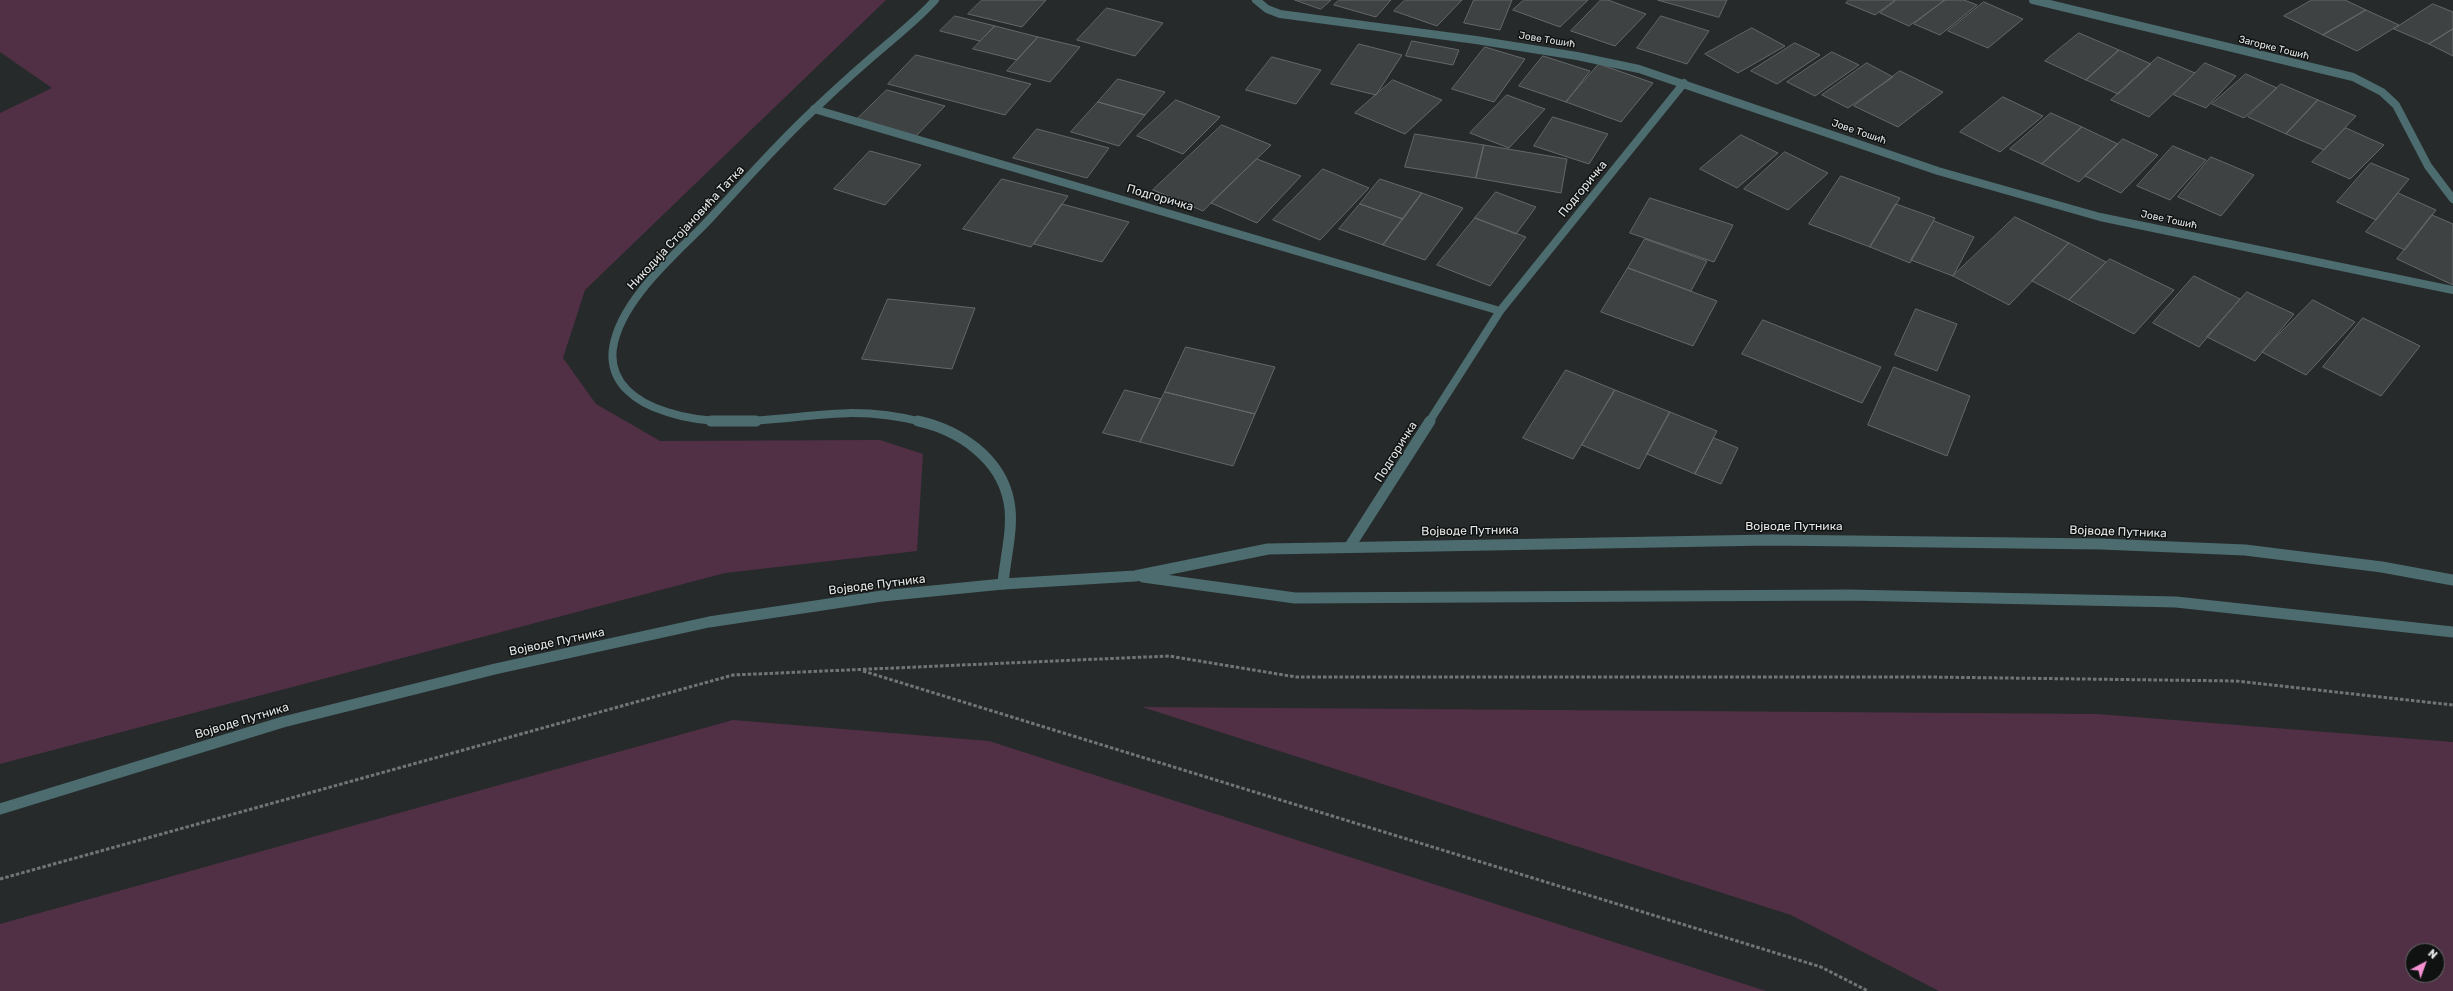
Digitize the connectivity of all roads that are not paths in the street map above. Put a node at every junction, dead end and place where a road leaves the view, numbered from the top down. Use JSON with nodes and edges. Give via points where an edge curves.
{"nodes":[{"id":1,"x":935,"y":0,"type":"edge"},
{"id":2,"x":2033,"y":0,"type":"edge"},
{"id":3,"x":1258,"y":2,"type":"edge"},
{"id":4,"x":1684,"y":83,"type":"junction"},
{"id":5,"x":814,"y":109,"type":"junction"},
{"id":6,"x":2453,"y":199,"type":"edge"},
{"id":7,"x":2453,"y":290,"type":"edge"},
{"id":8,"x":1500,"y":311,"type":"junction"},
{"id":9,"x":1350,"y":546,"type":"junction"},
{"id":10,"x":1135,"y":576,"type":"junction"},
{"id":11,"x":2453,"y":580,"type":"edge"},
{"id":12,"x":1003,"y":584,"type":"junction"},
{"id":13,"x":2453,"y":632,"type":"edge"},
{"id":14,"x":0,"y":809,"type":"edge"}],
"edges":[{"from":1,"to":5,"type":"street","name":"Никодија Стојановића Татка"},
{"from":2,"to":6,"type":"street","name":"Загорке Тошић","via":[[2353,77],[2366,83],[2386,95],[2396,106],[2424,159]]},
{"from":3,"to":4,"type":"street","name":"Јове Тошић","via":[[1267,10],[1280,14],[1577,56],[1639,69]]},
{"from":4,"to":7,"type":"street","name":"Јове Тошић","via":[[1938,171],[2100,217]]},
{"from":4,"to":8,"type":"street","name":"Подгоричка"},
{"from":5,"to":8,"type":"street","name":"Подгоричка"},
{"from":5,"to":12,"type":"street","name":"Никодија Стојановића Татка","via":[[659,272],[634,303],[619,328],[614,346],[613,365],[619,380],[632,396],[652,408],[700,420],[757,422],[854,413],[905,417],[961,436],[984,455],[999,474],[1010,503]]},
{"from":8,"to":9,"type":"street","name":"Подгоричка"},
{"from":9,"to":10,"type":"street","name":"Војводе Путника","via":[[1268,550]]},
{"from":9,"to":11,"type":"street","name":"Војводе Путника","via":[[1770,540],[2101,544],[2245,550],[2382,567]]},
{"from":10,"to":12,"type":"street","name":"Војводе Путника"},
{"from":10,"to":13,"type":"street","name":"Војводе Путника","via":[[1295,598],[1848,595],[2176,602]]},
{"from":12,"to":14,"type":"street","name":"Војводе Путника","via":[[882,596],[709,622],[494,669],[283,722]]}]}
